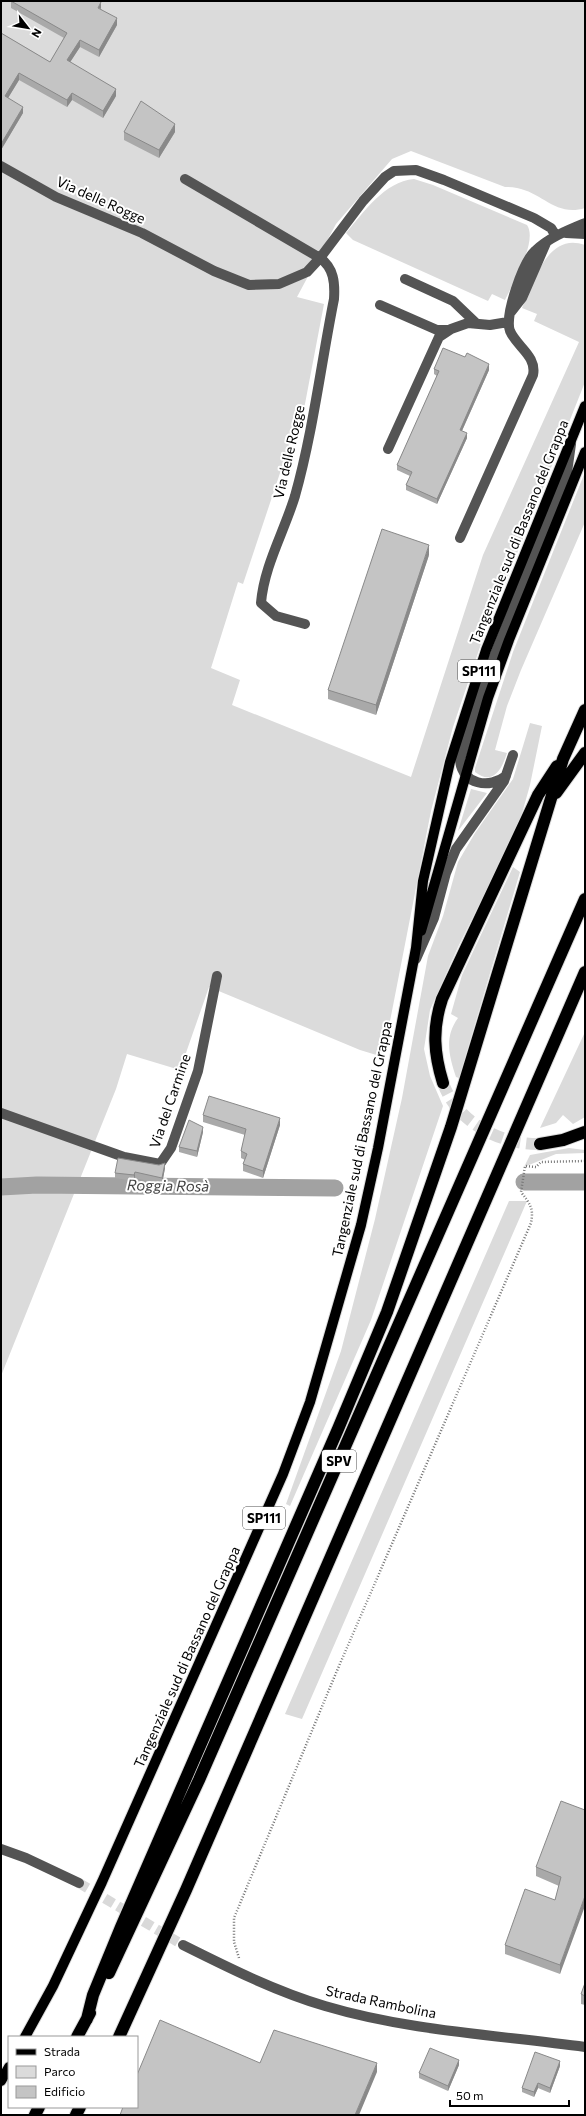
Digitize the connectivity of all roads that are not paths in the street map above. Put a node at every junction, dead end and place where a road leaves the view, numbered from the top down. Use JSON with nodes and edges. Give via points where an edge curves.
{"nodes":[{"id":1,"x":1,"y":166,"type":"edge"},
{"id":2,"x":185,"y":179,"type":"dead end"},
{"id":3,"x":585,"y":223,"type":"edge"},
{"id":4,"x":585,"y":234,"type":"edge"},
{"id":5,"x":560,"y":235,"type":"junction"},
{"id":6,"x":320,"y":258,"type":"junction"},
{"id":7,"x":405,"y":279,"type":"dead end"},
{"id":8,"x":380,"y":305,"type":"dead end"},
{"id":9,"x":508,"y":322,"type":"junction"},
{"id":10,"x":476,"y":323,"type":"junction"},
{"id":11,"x":448,"y":330,"type":"junction"},
{"id":12,"x":585,"y":406,"type":"edge"},
{"id":13,"x":571,"y":441,"type":"junction"},
{"id":14,"x":388,"y":449,"type":"dead end"},
{"id":15,"x":585,"y":452,"type":"edge"},
{"id":16,"x":460,"y":538,"type":"dead end"},
{"id":17,"x":306,"y":624,"type":"dead end"},
{"id":18,"x":585,"y":710,"type":"edge"},
{"id":19,"x":585,"y":753,"type":"edge"},
{"id":20,"x":513,"y":755,"type":"dead end"},
{"id":21,"x":563,"y":759,"type":"junction"},
{"id":22,"x":465,"y":773,"type":"junction"},
{"id":23,"x":506,"y":776,"type":"junction"},
{"id":24,"x":550,"y":800,"type":"junction"},
{"id":25,"x":585,"y":899,"type":"edge"},
{"id":26,"x":416,"y":948,"type":"junction"},
{"id":27,"x":412,"y":968,"type":"junction"},
{"id":28,"x":585,"y":972,"type":"edge"},
{"id":29,"x":217,"y":976,"type":"dead end"},
{"id":30,"x":443,"y":1083,"type":"tunnel mouth"},
{"id":31,"x":1,"y":1113,"type":"edge"},
{"id":32,"x":585,"y":1132,"type":"edge"},
{"id":33,"x":540,"y":1144,"type":"tunnel mouth"},
{"id":34,"x":1,"y":1849,"type":"edge"},
{"id":35,"x":80,"y":1883,"type":"tunnel mouth"},
{"id":36,"x":183,"y":1945,"type":"tunnel mouth"},
{"id":37,"x":87,"y":2019,"type":"junction"},
{"id":38,"x":26,"y":2036,"type":"edge"},
{"id":39,"x":78,"y":2036,"type":"edge"},
{"id":40,"x":119,"y":2036,"type":"edge"},
{"id":41,"x":585,"y":2047,"type":"edge"},
{"id":42,"x":8,"y":2069,"type":"edge"},
{"id":43,"x":1,"y":2081,"type":"edge"}],
"edges":[{"from":1,"to":6,"type":"street","name":"Via delle Rogge","via":[[56,197],[142,233],[214,271],[249,285],[279,284],[307,272]]},
{"from":2,"to":6,"type":"street"},
{"from":3,"to":5,"type":"street"},
{"from":4,"to":5,"type":"street"},
{"from":5,"to":6,"type":"street","name":"Via delle Rogge","via":[[530,216],[444,180],[416,170],[403,170],[390,173],[376,186]]},
{"from":5,"to":9,"type":"street","via":[[534,251],[517,288]]},
{"from":6,"to":17,"type":"street","name":"Via delle Rogge","via":[[333,274],[334,299],[298,483],[263,584],[261,603],[276,616]]},
{"from":7,"to":10,"type":"street","via":[[453,301]]},
{"from":8,"to":11,"type":"street","via":[[437,330]]},
{"from":9,"to":10,"type":"street","via":[[490,325]]},
{"from":9,"to":16,"type":"street","via":[[512,335],[533,362],[534,371]]},
{"from":10,"to":11,"type":"street","via":[[462,324]]},
{"from":11,"to":14,"type":"street","via":[[438,339]]},
{"from":12,"to":13,"type":"main road","name":"Tangenziale sud di Bassano del Grappa","number":"SP111"},
{"from":13,"to":22,"type":"street","via":[[569,467],[563,484],[510,615],[474,715],[460,760]]},
{"from":13,"to":26,"type":"main road","name":"Tangenziale sud di Bassano del Grappa","number":"SP111","via":[[489,644],[464,716],[444,786],[428,860]]},
{"from":15,"to":22,"type":"main road","name":"Tangenziale sud di Bassano del Grappa","number":"SP111","via":[[507,646]]},
{"from":18,"to":21,"type":"highway"},
{"from":19,"to":24,"type":"highway"},
{"from":20,"to":23,"type":"street"},
{"from":21,"to":24,"type":"highway"},
{"from":21,"to":30,"type":"highway","via":[[538,795],[442,999],[434,1035],[436,1057]]},
{"from":22,"to":23,"type":"street","via":[[476,783],[484,785],[496,783]]},
{"from":22,"to":26,"type":"main road","name":"Tangenziale sud di Bassano del Grappa","number":"SP111"},
{"from":23,"to":27,"type":"street","via":[[456,849],[446,873],[434,918]]},
{"from":24,"to":37,"type":"highway","via":[[444,1149],[387,1312],[124,1920],[93,1995]]},
{"from":25,"to":37,"type":"highway","number":"SPV","via":[[196,1787]]},
{"from":26,"to":27,"type":"main road","name":"Tangenziale sud di Bassano del Grappa","number":"SP111"},
{"from":27,"to":38,"type":"main road","name":"Tangenziale sud di Bassano del Grappa","number":"SP111","via":[[361,1225],[310,1402],[283,1474],[102,1882],[53,1986]]},
{"from":28,"to":40,"type":"highway","number":"SPV","via":[[186,1890]]},
{"from":29,"to":31,"type":"street","name":"Via del Carmine","via":[[198,1071],[171,1148],[160,1164],[124,1157]]},
{"from":32,"to":33,"type":"highway","via":[[563,1140]]},
{"from":34,"to":35,"type":"street"},
{"from":36,"to":41,"type":"street","name":"Strada Rambolina","via":[[247,1977],[325,2006],[398,2023]]},
{"from":37,"to":39,"type":"highway","number":"SPV"},
{"from":42,"to":43,"type":"main road"}]}
